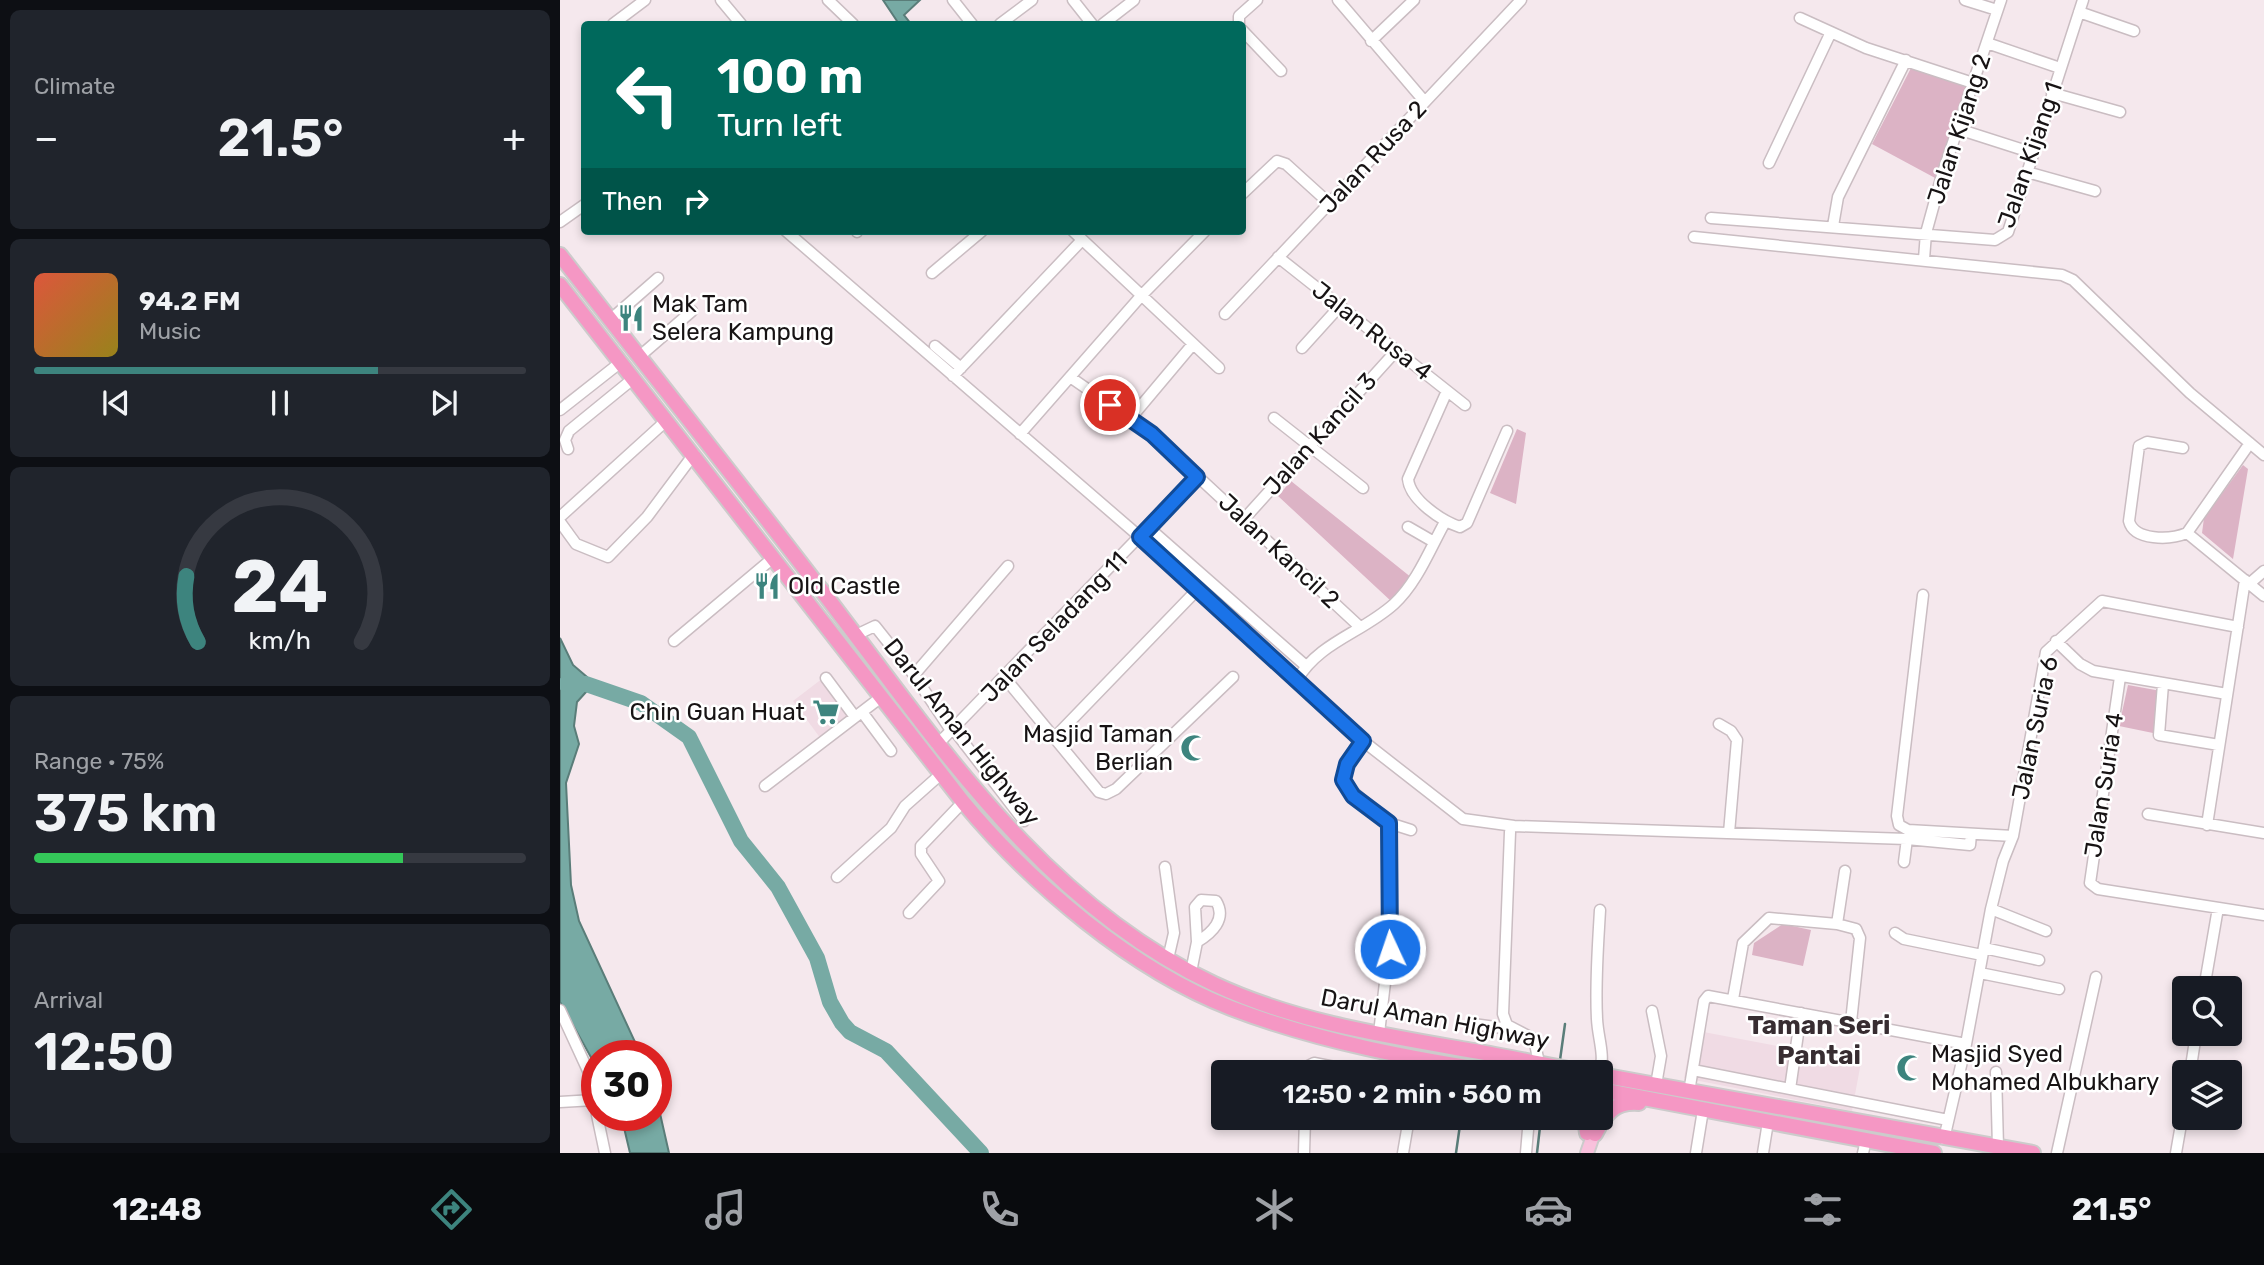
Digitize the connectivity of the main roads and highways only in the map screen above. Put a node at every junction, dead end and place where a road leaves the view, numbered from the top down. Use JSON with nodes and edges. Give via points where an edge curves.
{"nodes":[{"id":1,"x":560,"y":255,"type":"edge"},
{"id":2,"x":560,"y":285,"type":"edge"},
{"id":3,"x":1417,"y":1060,"type":"edge"},
{"id":4,"x":1523,"y":1060,"type":"edge"},
{"id":5,"x":1613,"y":1076,"type":"edge"},
{"id":6,"x":1613,"y":1093,"type":"edge"},
{"id":7,"x":1665,"y":1103,"type":"junction"},
{"id":8,"x":1613,"y":1108,"type":"edge"},
{"id":9,"x":1589,"y":1130,"type":"edge"},
{"id":10,"x":1865,"y":1147,"type":"edge"},
{"id":11,"x":1905,"y":1150,"type":"edge"},
{"id":12,"x":1587,"y":1153,"type":"edge"},
{"id":13,"x":1934,"y":1153,"type":"edge"},
{"id":14,"x":2033,"y":1153,"type":"edge"}],
"edges":[{"from":1,"to":4,"type":"highway","name":"Darul Aman Highway","via":[[937,745],[1016,837],[1064,884],[1168,959],[1236,993],[1337,1025]]},
{"from":2,"to":3,"type":"highway","name":"Darul Aman Highway","via":[[963,802],[1053,895],[1102,933],[1229,1008],[1333,1041]]},
{"from":5,"to":14,"type":"highway"},
{"from":6,"to":7,"type":"highway"},
{"from":7,"to":8,"type":"highway"},
{"from":7,"to":10,"type":"highway","via":[[1768,1122]]},
{"from":9,"to":12,"type":"main road"},
{"from":10,"to":11,"type":"highway"},
{"from":11,"to":13,"type":"highway"}]}
